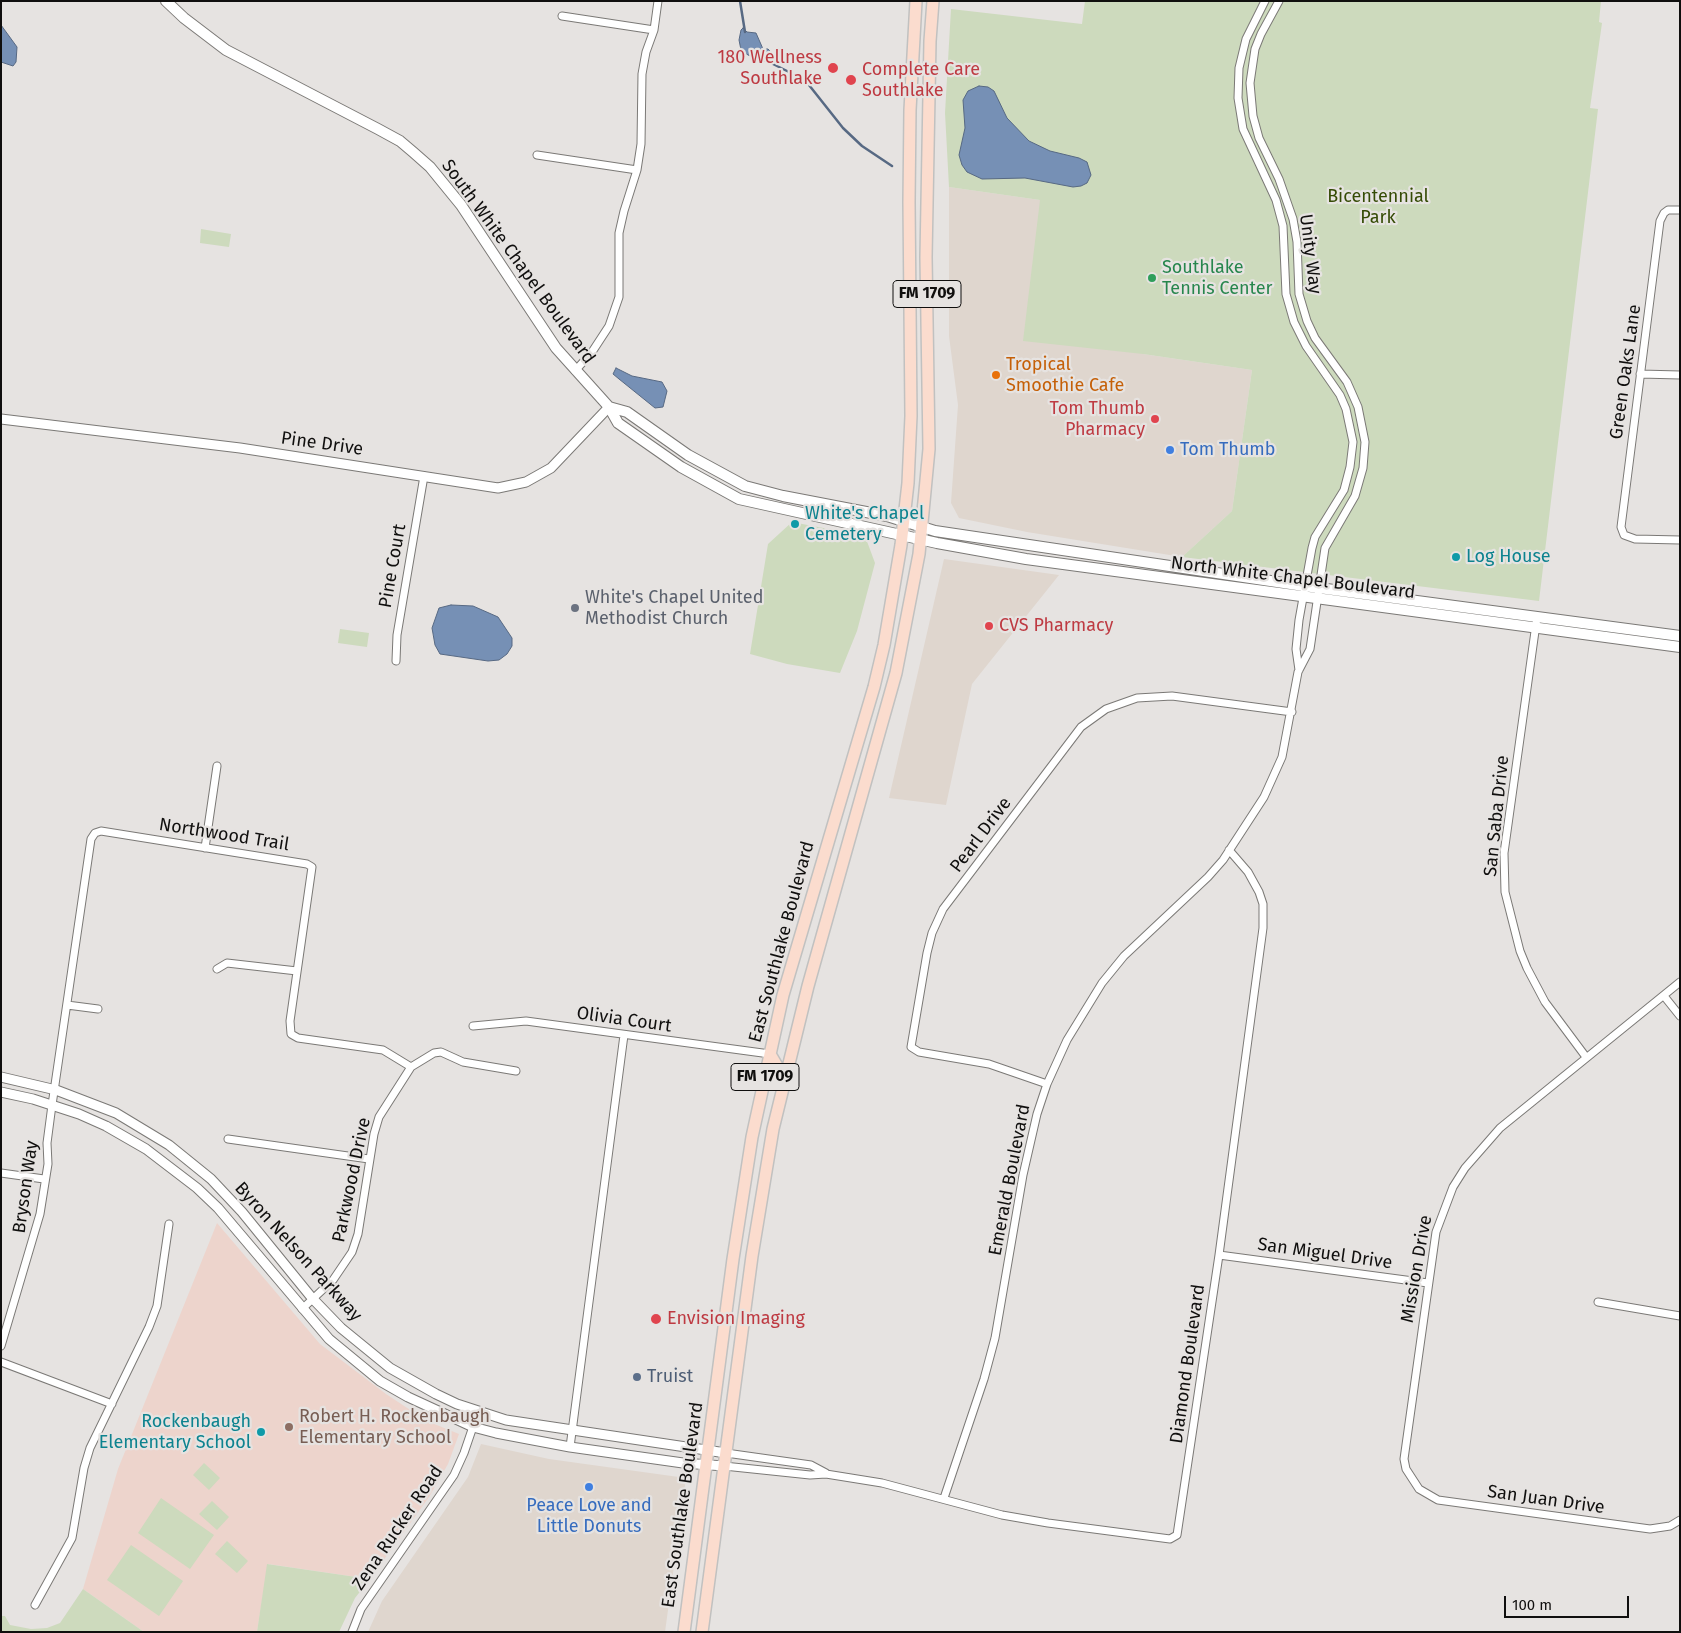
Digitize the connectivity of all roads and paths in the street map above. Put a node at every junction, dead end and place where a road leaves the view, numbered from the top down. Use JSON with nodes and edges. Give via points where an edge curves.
{"nodes":[{"id":1,"x":166,"y":1,"type":"edge"},
{"id":2,"x":658,"y":1,"type":"edge"},
{"id":3,"x":916,"y":1,"type":"edge"},
{"id":4,"x":934,"y":1,"type":"edge"},
{"id":5,"x":1265,"y":1,"type":"edge"},
{"id":6,"x":1279,"y":1,"type":"edge"},
{"id":7,"x":562,"y":16,"type":"dead end"},
{"id":8,"x":654,"y":30,"type":"junction"},
{"id":9,"x":538,"y":155,"type":"dead end"},
{"id":10,"x":637,"y":170,"type":"junction"},
{"id":11,"x":1680,"y":210,"type":"edge"},
{"id":12,"x":575,"y":370,"type":"junction"},
{"id":13,"x":1640,"y":374,"type":"junction"},
{"id":14,"x":1680,"y":374,"type":"edge"},
{"id":15,"x":609,"y":407,"type":"junction"},
{"id":16,"x":1,"y":419,"type":"edge"},
{"id":17,"x":1352,"y":434,"type":"junction"},
{"id":18,"x":1364,"y":434,"type":"junction"},
{"id":19,"x":424,"y":476,"type":"junction"},
{"id":20,"x":905,"y":521,"type":"junction"},
{"id":21,"x":923,"y":526,"type":"junction"},
{"id":22,"x":903,"y":534,"type":"junction"},
{"id":23,"x":921,"y":540,"type":"junction"},
{"id":24,"x":1680,"y":540,"type":"edge"},
{"id":25,"x":1303,"y":591,"type":"junction"},
{"id":26,"x":1317,"y":592,"type":"junction"},
{"id":27,"x":1536,"y":622,"type":"junction"},
{"id":28,"x":1680,"y":636,"type":"edge"},
{"id":29,"x":1680,"y":648,"type":"edge"},
{"id":30,"x":396,"y":661,"type":"dead end"},
{"id":31,"x":1299,"y":671,"type":"junction"},
{"id":32,"x":1292,"y":712,"type":"junction"},
{"id":33,"x":857,"y":745,"type":"junction"},
{"id":34,"x":875,"y":752,"type":"junction"},
{"id":35,"x":217,"y":766,"type":"dead end"},
{"id":36,"x":205,"y":848,"type":"junction"},
{"id":37,"x":1230,"y":850,"type":"junction"},
{"id":38,"x":217,"y":969,"type":"dead end"},
{"id":39,"x":297,"y":971,"type":"junction"},
{"id":40,"x":1680,"y":982,"type":"edge"},
{"id":41,"x":1664,"y":996,"type":"junction"},
{"id":42,"x":67,"y":1005,"type":"junction"},
{"id":43,"x":98,"y":1010,"type":"dead end"},
{"id":44,"x":1680,"y":1016,"type":"edge"},
{"id":45,"x":473,"y":1026,"type":"dead end"},
{"id":46,"x":624,"y":1035,"type":"junction"},
{"id":47,"x":770,"y":1054,"type":"junction"},
{"id":48,"x":1586,"y":1057,"type":"junction"},
{"id":49,"x":411,"y":1068,"type":"junction"},
{"id":50,"x":516,"y":1071,"type":"dead end"},
{"id":51,"x":1,"y":1077,"type":"edge"},
{"id":52,"x":1047,"y":1084,"type":"junction"},
{"id":53,"x":56,"y":1090,"type":"junction"},
{"id":54,"x":1,"y":1092,"type":"edge"},
{"id":55,"x":52,"y":1105,"type":"junction"},
{"id":56,"x":773,"y":1129,"type":"junction"},
{"id":57,"x":228,"y":1139,"type":"dead end"},
{"id":58,"x":368,"y":1159,"type":"junction"},
{"id":59,"x":1,"y":1173,"type":"edge"},
{"id":60,"x":44,"y":1179,"type":"junction"},
{"id":61,"x":170,"y":1224,"type":"dead end"},
{"id":62,"x":1219,"y":1255,"type":"junction"},
{"id":63,"x":1428,"y":1283,"type":"junction"},
{"id":64,"x":312,"y":1298,"type":"junction"},
{"id":65,"x":1598,"y":1302,"type":"dead end"},
{"id":66,"x":302,"y":1309,"type":"junction"},
{"id":67,"x":1680,"y":1316,"type":"edge"},
{"id":68,"x":1,"y":1346,"type":"edge"},
{"id":69,"x":1,"y":1362,"type":"edge"},
{"id":70,"x":390,"y":1368,"type":"junction"},
{"id":71,"x":380,"y":1381,"type":"junction"},
{"id":72,"x":112,"y":1404,"type":"junction"},
{"id":73,"x":478,"y":1412,"type":"junction"},
{"id":74,"x":473,"y":1427,"type":"junction"},
{"id":75,"x":572,"y":1430,"type":"junction"},
{"id":76,"x":570,"y":1447,"type":"junction"},
{"id":77,"x":708,"y":1450,"type":"junction"},
{"id":78,"x":726,"y":1453,"type":"junction"},
{"id":79,"x":706,"y":1465,"type":"junction"},
{"id":80,"x":724,"y":1466,"type":"junction"},
{"id":81,"x":826,"y":1474,"type":"junction"},
{"id":82,"x":1413,"y":1482,"type":"joint"},
{"id":83,"x":944,"y":1498,"type":"junction"},
{"id":84,"x":1680,"y":1520,"type":"edge"},
{"id":85,"x":35,"y":1604,"type":"dead end"},
{"id":86,"x":352,"y":1632,"type":"edge"},
{"id":87,"x":684,"y":1632,"type":"edge"},
{"id":88,"x":702,"y":1632,"type":"edge"}],
"edges":[{"from":1,"to":12,"type":"main road","name":"South White Chapel Boulevard","via":[[226,50],[400,141],[430,167],[461,205],[534,317]]},
{"from":2,"to":8,"type":"street"},
{"from":3,"to":20,"type":"main road","number":"FM 1709","via":[[908,202],[911,416]]},
{"from":4,"to":21,"type":"main road","number":"FM 1709","via":[[930,39],[926,257],[929,441]]},
{"from":5,"to":17,"type":"street","name":"Unity Way","via":[[1246,39],[1238,68],[1243,128],[1283,226],[1286,294],[1294,322],[1306,346],[1340,395]]},
{"from":6,"to":18,"type":"street","name":"Unity Way","via":[[1261,34],[1253,58],[1250,83],[1253,116],[1293,219],[1302,308],[1315,338],[1353,394]]},
{"from":7,"to":8,"type":"street"},
{"from":8,"to":10,"type":"street","via":[[642,74],[641,144]]},
{"from":9,"to":10,"type":"street"},
{"from":10,"to":12,"type":"street","via":[[620,233],[619,297],[609,326]]},
{"from":11,"to":13,"type":"street","name":"Green Oaks Lane","via":[[1668,210],[1660,221]]},
{"from":12,"to":15,"type":"main road","name":"South White Chapel Boulevard"},
{"from":13,"to":14,"type":"street"},
{"from":13,"to":24,"type":"street","name":"Green Oaks Lane","via":[[1621,527],[1624,535],[1635,539]]},
{"from":15,"to":19,"type":"street","name":"Pine Drive","via":[[551,468],[526,482],[498,488]]},
{"from":15,"to":20,"type":"main road","name":"South White Chapel Boulevard","via":[[627,412],[688,455],[744,486]]},
{"from":15,"to":22,"type":"main road","name":"South White Chapel Boulevard","via":[[618,423],[654,449],[702,480],[740,499]]},
{"from":16,"to":19,"type":"street","name":"Pine Drive","via":[[240,448]]},
{"from":17,"to":18,"type":"street"},
{"from":17,"to":25,"type":"street","name":"Unity Way","via":[[1348,479],[1315,537]]},
{"from":18,"to":26,"type":"street","name":"Unity Way","via":[[1365,455],[1360,481],[1349,508],[1325,548]]},
{"from":19,"to":30,"type":"street","name":"Pine Court","via":[[397,634]]},
{"from":20,"to":21,"type":"main road","name":"North White Chapel Boulevard"},
{"from":20,"to":22,"type":"main road","number":"FM 1709"},
{"from":21,"to":23,"type":"main road","number":"FM 1709"},
{"from":21,"to":25,"type":"main road","name":"North White Chapel Boulevard","via":[[936,531]]},
{"from":22,"to":23,"type":"main road","name":"North White Chapel Boulevard"},
{"from":22,"to":33,"type":"main road","name":"East Southlake Boulevard","number":"FM 1709","via":[[884,645]]},
{"from":23,"to":25,"type":"main road","name":"North White Chapel Boulevard","via":[[1026,559]]},
{"from":23,"to":34,"type":"main road","name":"East Southlake Boulevard","number":"FM 1709","via":[[908,623]]},
{"from":25,"to":26,"type":"main road","name":"North White Chapel Boulevard"},
{"from":25,"to":31,"type":"street","name":"Emerald Boulevard","via":[[1296,649]]},
{"from":26,"to":27,"type":"main road","name":"North White Chapel Boulevard"},
{"from":26,"to":31,"type":"street","name":"Emerald Boulevard","via":[[1310,649]]},
{"from":27,"to":28,"type":"main road","name":"North White Chapel Boulevard"},
{"from":27,"to":29,"type":"main road","name":"North White Chapel Boulevard"},
{"from":27,"to":48,"type":"street","name":"San Saba Drive","via":[[1504,853],[1505,892],[1527,968],[1545,1002]]},
{"from":31,"to":32,"type":"street","name":"Emerald Boulevard"},
{"from":32,"to":37,"type":"street","name":"Emerald Boulevard","via":[[1282,758],[1273,780]]},
{"from":32,"to":52,"type":"street","name":"Pearl Drive","via":[[1172,696],[1137,698],[1106,709],[1082,728],[943,909],[926,953],[911,1047],[919,1052],[989,1064]]},
{"from":33,"to":34,"type":"main road"},
{"from":33,"to":47,"type":"main road","name":"East Southlake Boulevard","number":"FM 1709","via":[[783,995]]},
{"from":34,"to":56,"type":"main road","name":"East Southlake Boulevard","number":"FM 1709","via":[[808,986]]},
{"from":35,"to":36,"type":"street"},
{"from":36,"to":39,"type":"street","name":"Northwood Trail","via":[[312,867]]},
{"from":36,"to":42,"type":"street","name":"Northwood Trail","via":[[101,831],[95,833],[90,839]]},
{"from":37,"to":52,"type":"street","name":"Emerald Boulevard","via":[[1208,877],[1124,956],[1102,984],[1067,1040]]},
{"from":37,"to":62,"type":"street","name":"Diamond Boulevard","via":[[1259,892],[1264,914]]},
{"from":38,"to":39,"type":"street","via":[[227,963]]},
{"from":39,"to":49,"type":"street","name":"Northwood Trail","via":[[291,1034],[298,1038],[383,1050]]},
{"from":40,"to":41,"type":"street","name":"Mission Drive"},
{"from":41,"to":44,"type":"street"},
{"from":41,"to":48,"type":"street","name":"Mission Drive"},
{"from":42,"to":43,"type":"street"},
{"from":42,"to":53,"type":"street","name":"Northwood Trail"},
{"from":45,"to":46,"type":"street","name":"Olivia Court","via":[[526,1021]]},
{"from":46,"to":47,"type":"street","name":"Olivia Court"},
{"from":46,"to":75,"type":"street"},
{"from":47,"to":56,"type":"main road","via":[[779,1073],[771,1120]]},
{"from":47,"to":77,"type":"main road","name":"East Southlake Boulevard","number":"FM 1709","via":[[739,1215]]},
{"from":48,"to":63,"type":"street","name":"Mission Drive","via":[[1500,1128],[1465,1168],[1453,1187],[1436,1232]]},
{"from":49,"to":50,"type":"street","name":"Parkwood Drive","via":[[441,1052],[463,1062]]},
{"from":49,"to":58,"type":"street","name":"Parkwood Drive","via":[[379,1117]]},
{"from":51,"to":53,"type":"street","name":"Byron Nelson Parkway"},
{"from":52,"to":83,"type":"street","name":"Emerald Boulevard","via":[[1023,1175],[995,1338]]},
{"from":53,"to":55,"type":"street","name":"Bryson Way"},
{"from":53,"to":64,"type":"street","name":"Byron Nelson Parkway","via":[[116,1113],[189,1160],[242,1212]]},
{"from":54,"to":55,"type":"street","name":"Byron Nelson Parkway"},
{"from":55,"to":60,"type":"street","name":"Bryson Way"},
{"from":55,"to":66,"type":"street","name":"Byron Nelson Parkway","via":[[106,1126],[146,1149],[197,1188],[218,1208]]},
{"from":56,"to":78,"type":"main road","name":"East Southlake Boulevard","number":"FM 1709","via":[[752,1256]]},
{"from":57,"to":58,"type":"street"},
{"from":58,"to":64,"type":"street","name":"Parkwood Drive","via":[[358,1234],[352,1252],[333,1280]]},
{"from":59,"to":60,"type":"street"},
{"from":60,"to":68,"type":"street","name":"Bryson Way","via":[[32,1247]]},
{"from":61,"to":72,"type":"street","via":[[157,1306]]},
{"from":62,"to":63,"type":"street","name":"San Miguel Drive"},
{"from":62,"to":83,"type":"street","name":"Diamond Boulevard","via":[[1179,1530],[1174,1538],[1048,1523],[1002,1515]]},
{"from":63,"to":82,"type":"street","name":"Mission Drive","via":[[1405,1439],[1406,1469]]},
{"from":64,"to":66,"type":"street","name":"Parkwood Drive"},
{"from":64,"to":70,"type":"street","name":"Byron Nelson Parkway","via":[[370,1354]]},
{"from":65,"to":67,"type":"street"},
{"from":66,"to":71,"type":"street","name":"Byron Nelson Parkway","via":[[329,1339]]},
{"from":69,"to":72,"type":"street"},
{"from":70,"to":71,"type":"street"},
{"from":70,"to":73,"type":"street","name":"Byron Nelson Parkway","via":[[436,1394]]},
{"from":71,"to":74,"type":"street","name":"Byron Nelson Parkway"},
{"from":72,"to":85,"type":"street","via":[[84,1468],[72,1538]]},
{"from":73,"to":74,"type":"street","name":"Zena Rucker Road"},
{"from":73,"to":75,"type":"street","name":"Byron Nelson Parkway","via":[[506,1420]]},
{"from":74,"to":76,"type":"street","name":"Byron Nelson Parkway"},
{"from":74,"to":86,"type":"street","name":"Zena Rucker Road","via":[[454,1475],[361,1609]]},
{"from":75,"to":76,"type":"street"},
{"from":75,"to":77,"type":"street","name":"Byron Nelson Parkway"},
{"from":76,"to":79,"type":"street","name":"Byron Nelson Parkway"},
{"from":77,"to":78,"type":"street","name":"Byron Nelson Parkway"},
{"from":77,"to":79,"type":"main road","name":"East Southlake Boulevard","number":"FM 1709"},
{"from":78,"to":80,"type":"main road","name":"East Southlake Boulevard","number":"FM 1709"},
{"from":78,"to":81,"type":"street","name":"Diamond Boulevard","via":[[811,1465]]},
{"from":79,"to":80,"type":"street","name":"Byron Nelson Parkway"},
{"from":79,"to":87,"type":"main road","name":"East Southlake Boulevard","number":"FM 1709"},
{"from":80,"to":81,"type":"street","name":"Diamond Boulevard"},
{"from":80,"to":88,"type":"main road","name":"East Southlake Boulevard","number":"FM 1709"},
{"from":81,"to":83,"type":"street","name":"Diamond Boulevard","via":[[882,1482]]},
{"from":82,"to":84,"type":"street","name":"San Juan Drive","via":[[1426,1494],[1453,1503],[1650,1529],[1670,1526]]}]}
